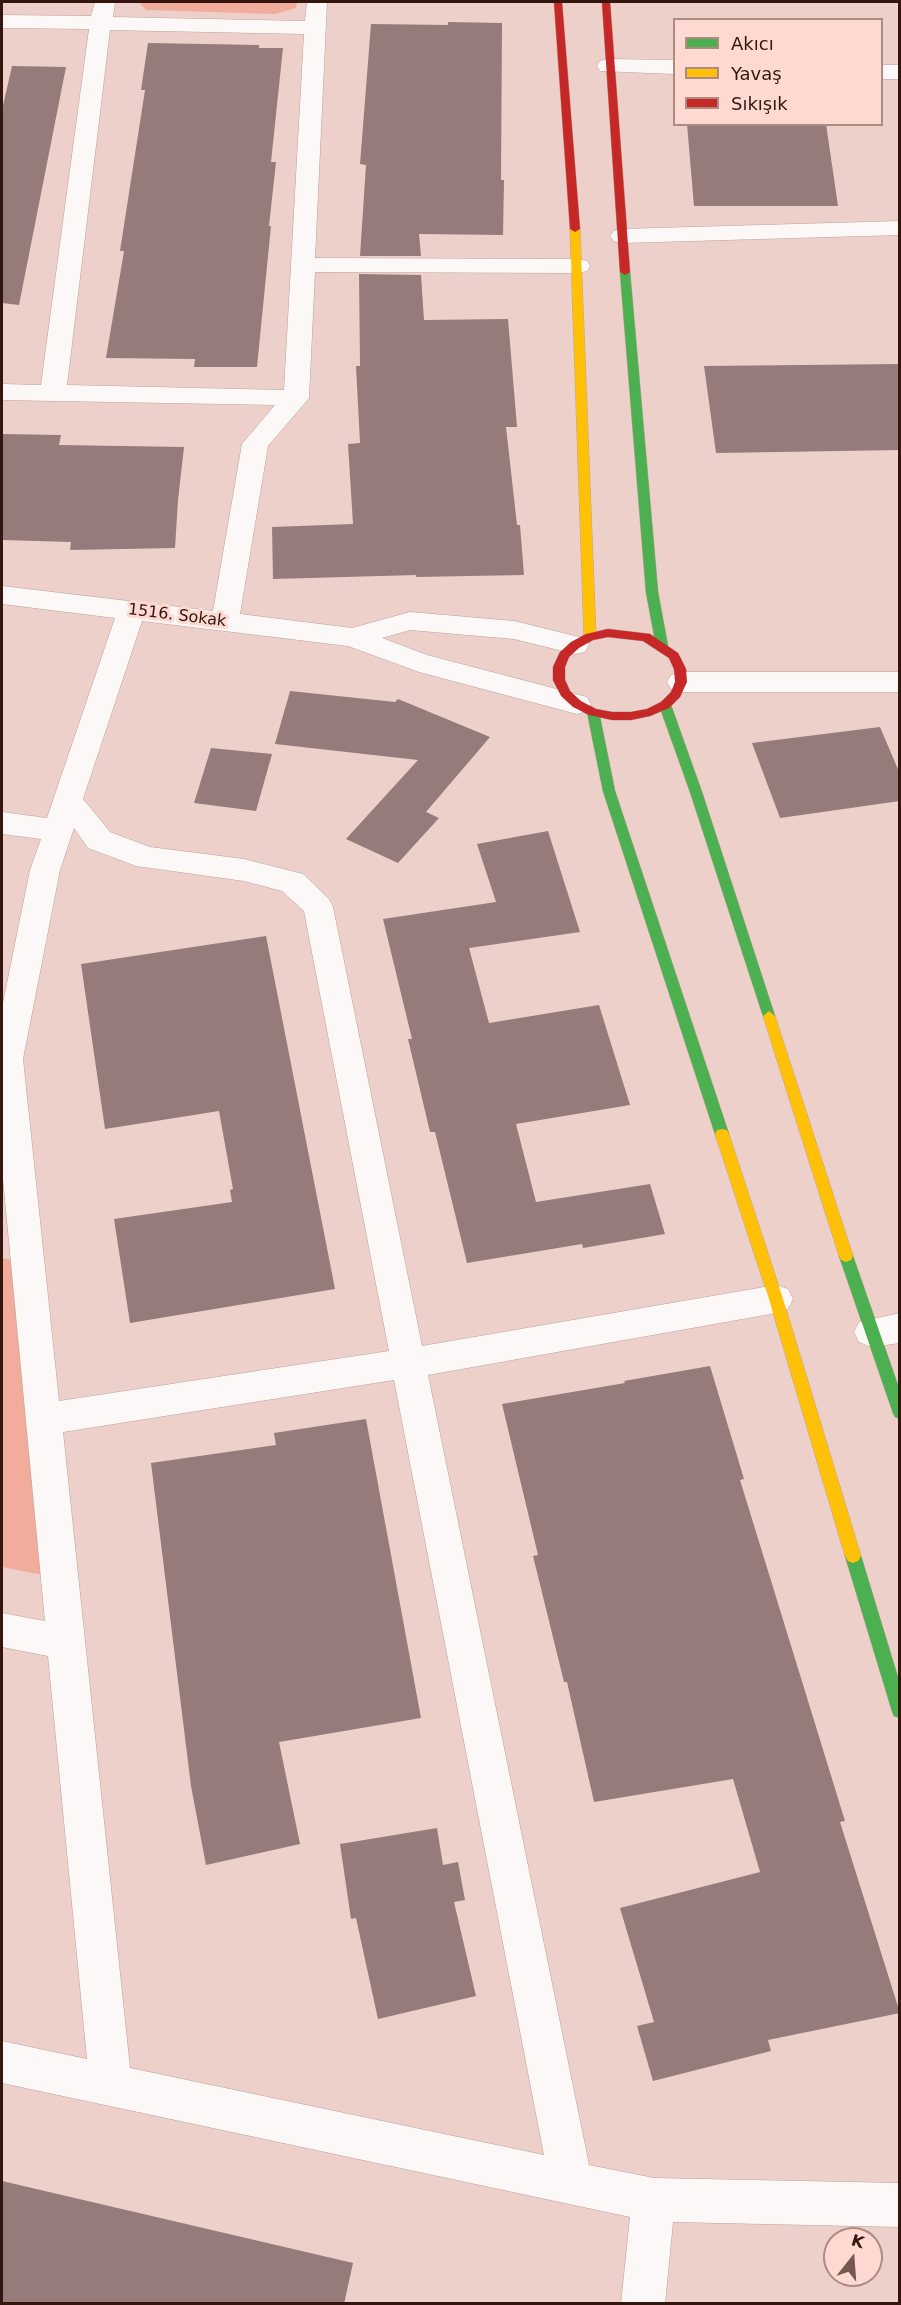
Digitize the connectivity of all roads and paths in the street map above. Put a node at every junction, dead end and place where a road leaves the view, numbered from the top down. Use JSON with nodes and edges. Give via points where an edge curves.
{"nodes":[{"id":1,"x":317,"y":2,"type":"edge"},
{"id":2,"x":558,"y":2,"type":"edge"},
{"id":3,"x":606,"y":2,"type":"edge"},
{"id":4,"x":103,"y":12,"type":"edge"},
{"id":5,"x":2,"y":21,"type":"edge"},
{"id":6,"x":316,"y":28,"type":"junction"},
{"id":7,"x":608,"y":66,"type":"junction"},
{"id":8,"x":673,"y":67,"type":"edge"},
{"id":9,"x":883,"y":72,"type":"edge"},
{"id":10,"x":900,"y":72,"type":"edge"},
{"id":11,"x":900,"y":228,"type":"edge"},
{"id":12,"x":622,"y":236,"type":"junction"},
{"id":13,"x":303,"y":265,"type":"junction"},
{"id":14,"x":578,"y":266,"type":"junction"},
{"id":15,"x":2,"y":392,"type":"edge"},
{"id":16,"x":53,"y":394,"type":"junction"},
{"id":17,"x":296,"y":398,"type":"junction"},
{"id":18,"x":2,"y":596,"type":"edge"},
{"id":19,"x":130,"y":610,"type":"junction"},
{"id":20,"x":225,"y":621,"type":"junction"},
{"id":21,"x":352,"y":637,"type":"junction"},
{"id":22,"x":583,"y":641,"type":"junction"},
{"id":23,"x":662,"y":646,"type":"junction"},
{"id":24,"x":681,"y":682,"type":"junction"},
{"id":25,"x":900,"y":682,"type":"edge"},
{"id":26,"x":665,"y":705,"type":"junction"},
{"id":27,"x":585,"y":708,"type":"junction"},
{"id":28,"x":63,"y":815,"type":"junction"},
{"id":29,"x":2,"y":823,"type":"edge"},
{"id":30,"x":4,"y":1059,"type":"edge"},
{"id":31,"x":776,"y":1299,"type":"junction"},
{"id":32,"x":885,"y":1330,"type":"edge"},
{"id":33,"x":409,"y":1363,"type":"junction"},
{"id":34,"x":900,"y":1413,"type":"edge"},
{"id":35,"x":44,"y":1419,"type":"junction"},
{"id":36,"x":2,"y":1630,"type":"edge"},
{"id":37,"x":66,"y":1642,"type":"junction"},
{"id":38,"x":900,"y":1711,"type":"edge"},
{"id":39,"x":2,"y":2062,"type":"edge"},
{"id":40,"x":111,"y":2086,"type":"junction"},
{"id":41,"x":571,"y":2183,"type":"junction"},
{"id":42,"x":654,"y":2200,"type":"junction"},
{"id":43,"x":900,"y":2205,"type":"edge"},
{"id":44,"x":643,"y":2304,"type":"edge"}],
"edges":[{"from":1,"to":6,"type":"street"},
{"from":2,"to":14,"type":"street"},
{"from":3,"to":7,"type":"street"},
{"from":4,"to":5,"type":"street"},
{"from":4,"to":6,"type":"street"},
{"from":4,"to":16,"type":"street"},
{"from":6,"to":13,"type":"street"},
{"from":7,"to":8,"type":"street"},
{"from":7,"to":12,"type":"street"},
{"from":9,"to":10,"type":"street"},
{"from":11,"to":12,"type":"street"},
{"from":12,"to":23,"type":"street","via":[[652,592]]},
{"from":13,"to":14,"type":"street"},
{"from":13,"to":17,"type":"street"},
{"from":14,"to":22,"type":"street"},
{"from":15,"to":16,"type":"street"},
{"from":16,"to":17,"type":"street"},
{"from":17,"to":20,"type":"street","via":[[255,444]]},
{"from":18,"to":19,"type":"street","name":"1516. Sokak"},
{"from":19,"to":20,"type":"street","name":"1516. Sokak"},
{"from":19,"to":28,"type":"street"},
{"from":20,"to":21,"type":"street","name":"1516. Sokak"},
{"from":21,"to":22,"type":"street","name":"1516. Sokak","via":[[410,621],[514,630]]},
{"from":21,"to":27,"type":"street","name":"1516. Sokak","via":[[419,662]]},
{"from":22,"to":23,"type":"street","via":[[608,633],[627,634]]},
{"from":22,"to":27,"type":"street","via":[[564,655],[559,680],[565,693]]},
{"from":23,"to":24,"type":"street","via":[[674,656]]},
{"from":24,"to":25,"type":"street"},
{"from":24,"to":26,"type":"street"},
{"from":26,"to":27,"type":"street","via":[[632,716],[612,716]]},
{"from":26,"to":32,"type":"street"},
{"from":27,"to":31,"type":"street"},
{"from":28,"to":29,"type":"street"},
{"from":28,"to":30,"type":"street","via":[[45,870]]},
{"from":28,"to":33,"type":"street","via":[[99,840],[147,858],[244,870],[292,882],[318,907]]},
{"from":30,"to":35,"type":"street"},
{"from":31,"to":33,"type":"street"},
{"from":31,"to":38,"type":"street"},
{"from":32,"to":34,"type":"street"},
{"from":33,"to":35,"type":"street"},
{"from":33,"to":41,"type":"street"},
{"from":35,"to":37,"type":"street"},
{"from":36,"to":37,"type":"street"},
{"from":37,"to":40,"type":"street"},
{"from":39,"to":40,"type":"street"},
{"from":40,"to":41,"type":"street"},
{"from":41,"to":42,"type":"street"},
{"from":42,"to":43,"type":"street"},
{"from":42,"to":44,"type":"street"}]}
